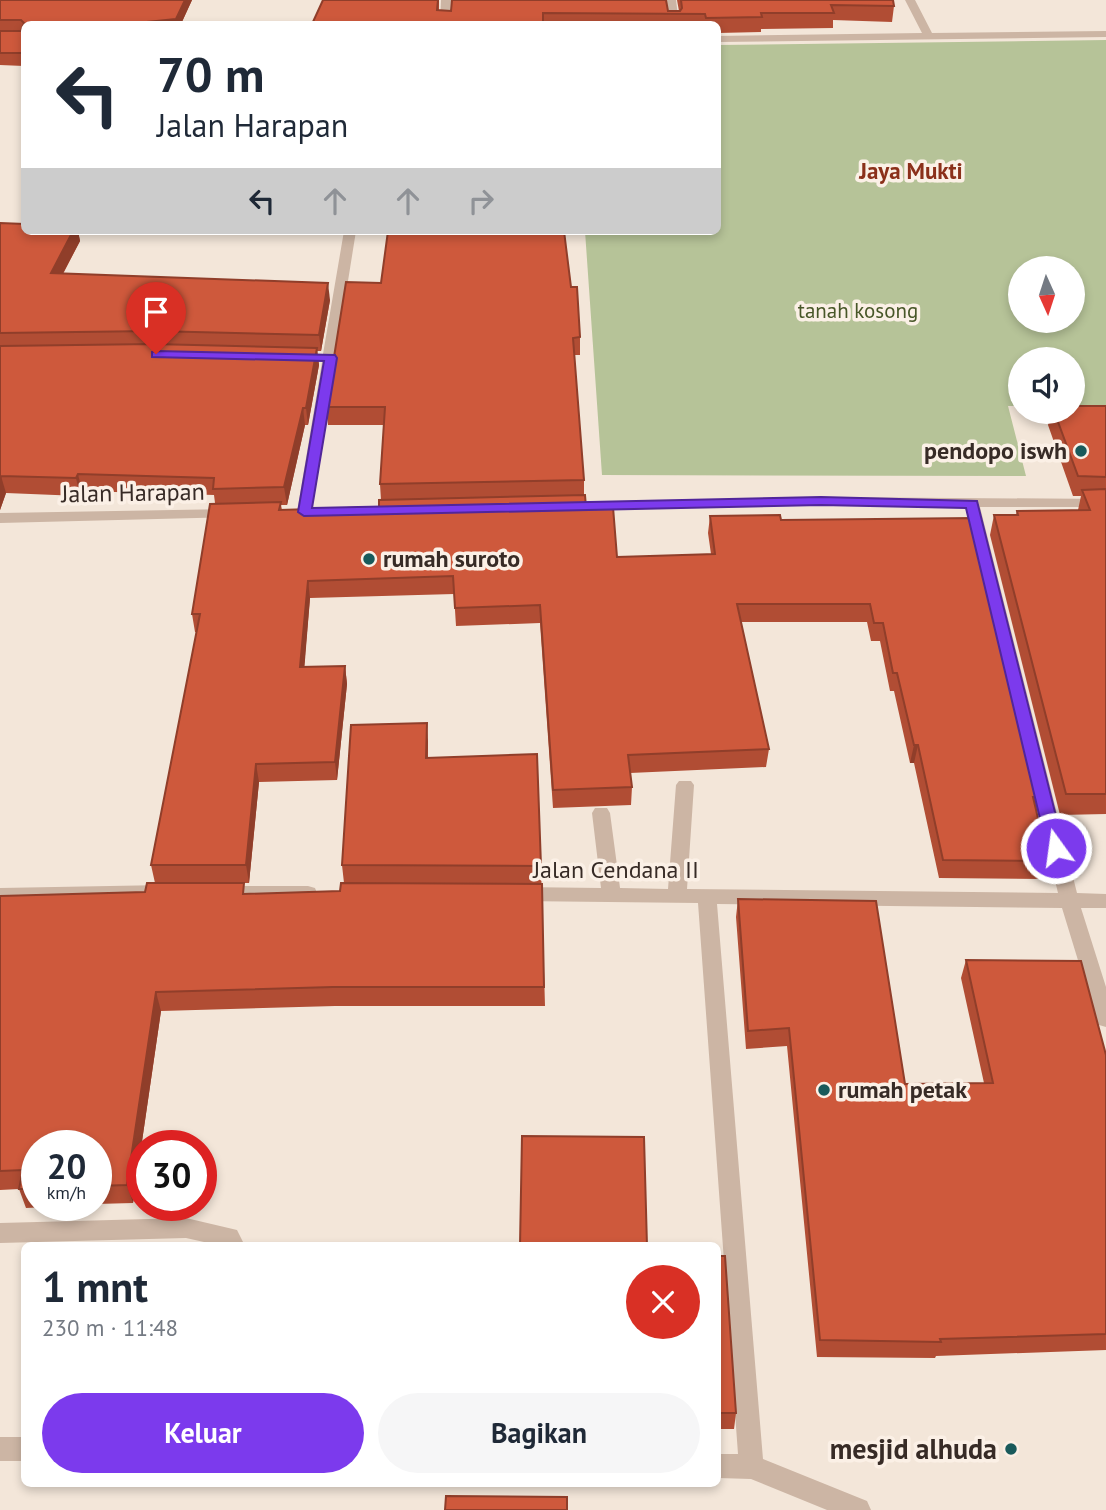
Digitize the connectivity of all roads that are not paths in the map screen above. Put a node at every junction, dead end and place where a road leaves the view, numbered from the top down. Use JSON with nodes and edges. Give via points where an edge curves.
{"nodes":[{"id":1,"x":446,"y":0,"type":"edge"},
{"id":2,"x":671,"y":0,"type":"edge"},
{"id":3,"x":910,"y":0,"type":"edge"},
{"id":4,"x":445,"y":21,"type":"edge"},
{"id":5,"x":674,"y":21,"type":"edge"},
{"id":6,"x":1106,"y":34,"type":"edge"},
{"id":7,"x":928,"y":36,"type":"junction"},
{"id":8,"x":721,"y":39,"type":"edge"},
{"id":9,"x":349,"y":235,"type":"edge"},
{"id":10,"x":277,"y":357,"type":"edge"},
{"id":11,"x":331,"y":358,"type":"junction"},
{"id":12,"x":1106,"y":503,"type":"edge"},
{"id":13,"x":972,"y":504,"type":"junction"},
{"id":14,"x":542,"y":507,"type":"edge"},
{"id":15,"x":304,"y":512,"type":"edge"},
{"id":16,"x":249,"y":513,"type":"edge"},
{"id":17,"x":0,"y":518,"type":"edge"},
{"id":18,"x":685,"y":785,"type":"dead end"},
{"id":19,"x":601,"y":813,"type":"edge"},
{"id":20,"x":324,"y":893,"type":"edge"},
{"id":21,"x":502,"y":894,"type":"edge"},
{"id":22,"x":611,"y":894,"type":"junction"},
{"id":23,"x":677,"y":894,"type":"junction"},
{"id":24,"x":0,"y":895,"type":"edge"},
{"id":25,"x":707,"y":895,"type":"junction"},
{"id":26,"x":1069,"y":901,"type":"junction"},
{"id":27,"x":1106,"y":901,"type":"edge"},
{"id":28,"x":1106,"y":1019,"type":"edge"},
{"id":29,"x":0,"y":1233,"type":"edge"},
{"id":30,"x":232,"y":1242,"type":"edge"},
{"id":31,"x":0,"y":1449,"type":"edge"},
{"id":32,"x":21,"y":1449,"type":"edge"},
{"id":33,"x":721,"y":1466,"type":"edge"},
{"id":34,"x":751,"y":1467,"type":"junction"},
{"id":35,"x":858,"y":1510,"type":"edge"}],
"edges":[{"from":1,"to":4,"type":"street"},
{"from":2,"to":5,"type":"street"},
{"from":3,"to":7,"type":"street"},
{"from":6,"to":7,"type":"street"},
{"from":7,"to":8,"type":"street"},
{"from":9,"to":11,"type":"street"},
{"from":10,"to":11,"type":"street"},
{"from":11,"to":15,"type":"street"},
{"from":12,"to":13,"type":"street"},
{"from":13,"to":14,"type":"street","via":[[821,501]]},
{"from":13,"to":26,"type":"street"},
{"from":16,"to":17,"type":"street","name":"Jalan Harapan"},
{"from":18,"to":23,"type":"street"},
{"from":19,"to":22,"type":"street"},
{"from":20,"to":24,"type":"street"},
{"from":21,"to":22,"type":"street","name":"Jalan Cendana II"},
{"from":22,"to":23,"type":"street","name":"Jalan Cendana II"},
{"from":23,"to":25,"type":"street","name":"Jalan Cendana II"},
{"from":25,"to":26,"type":"street","name":"Jalan Cendana II"},
{"from":25,"to":34,"type":"street"},
{"from":26,"to":27,"type":"street","name":"Jalan Cendana II"},
{"from":26,"to":28,"type":"street"},
{"from":29,"to":30,"type":"street","via":[[186,1228],[229,1237]]},
{"from":31,"to":32,"type":"street"},
{"from":33,"to":34,"type":"street"},
{"from":34,"to":35,"type":"street"}]}
